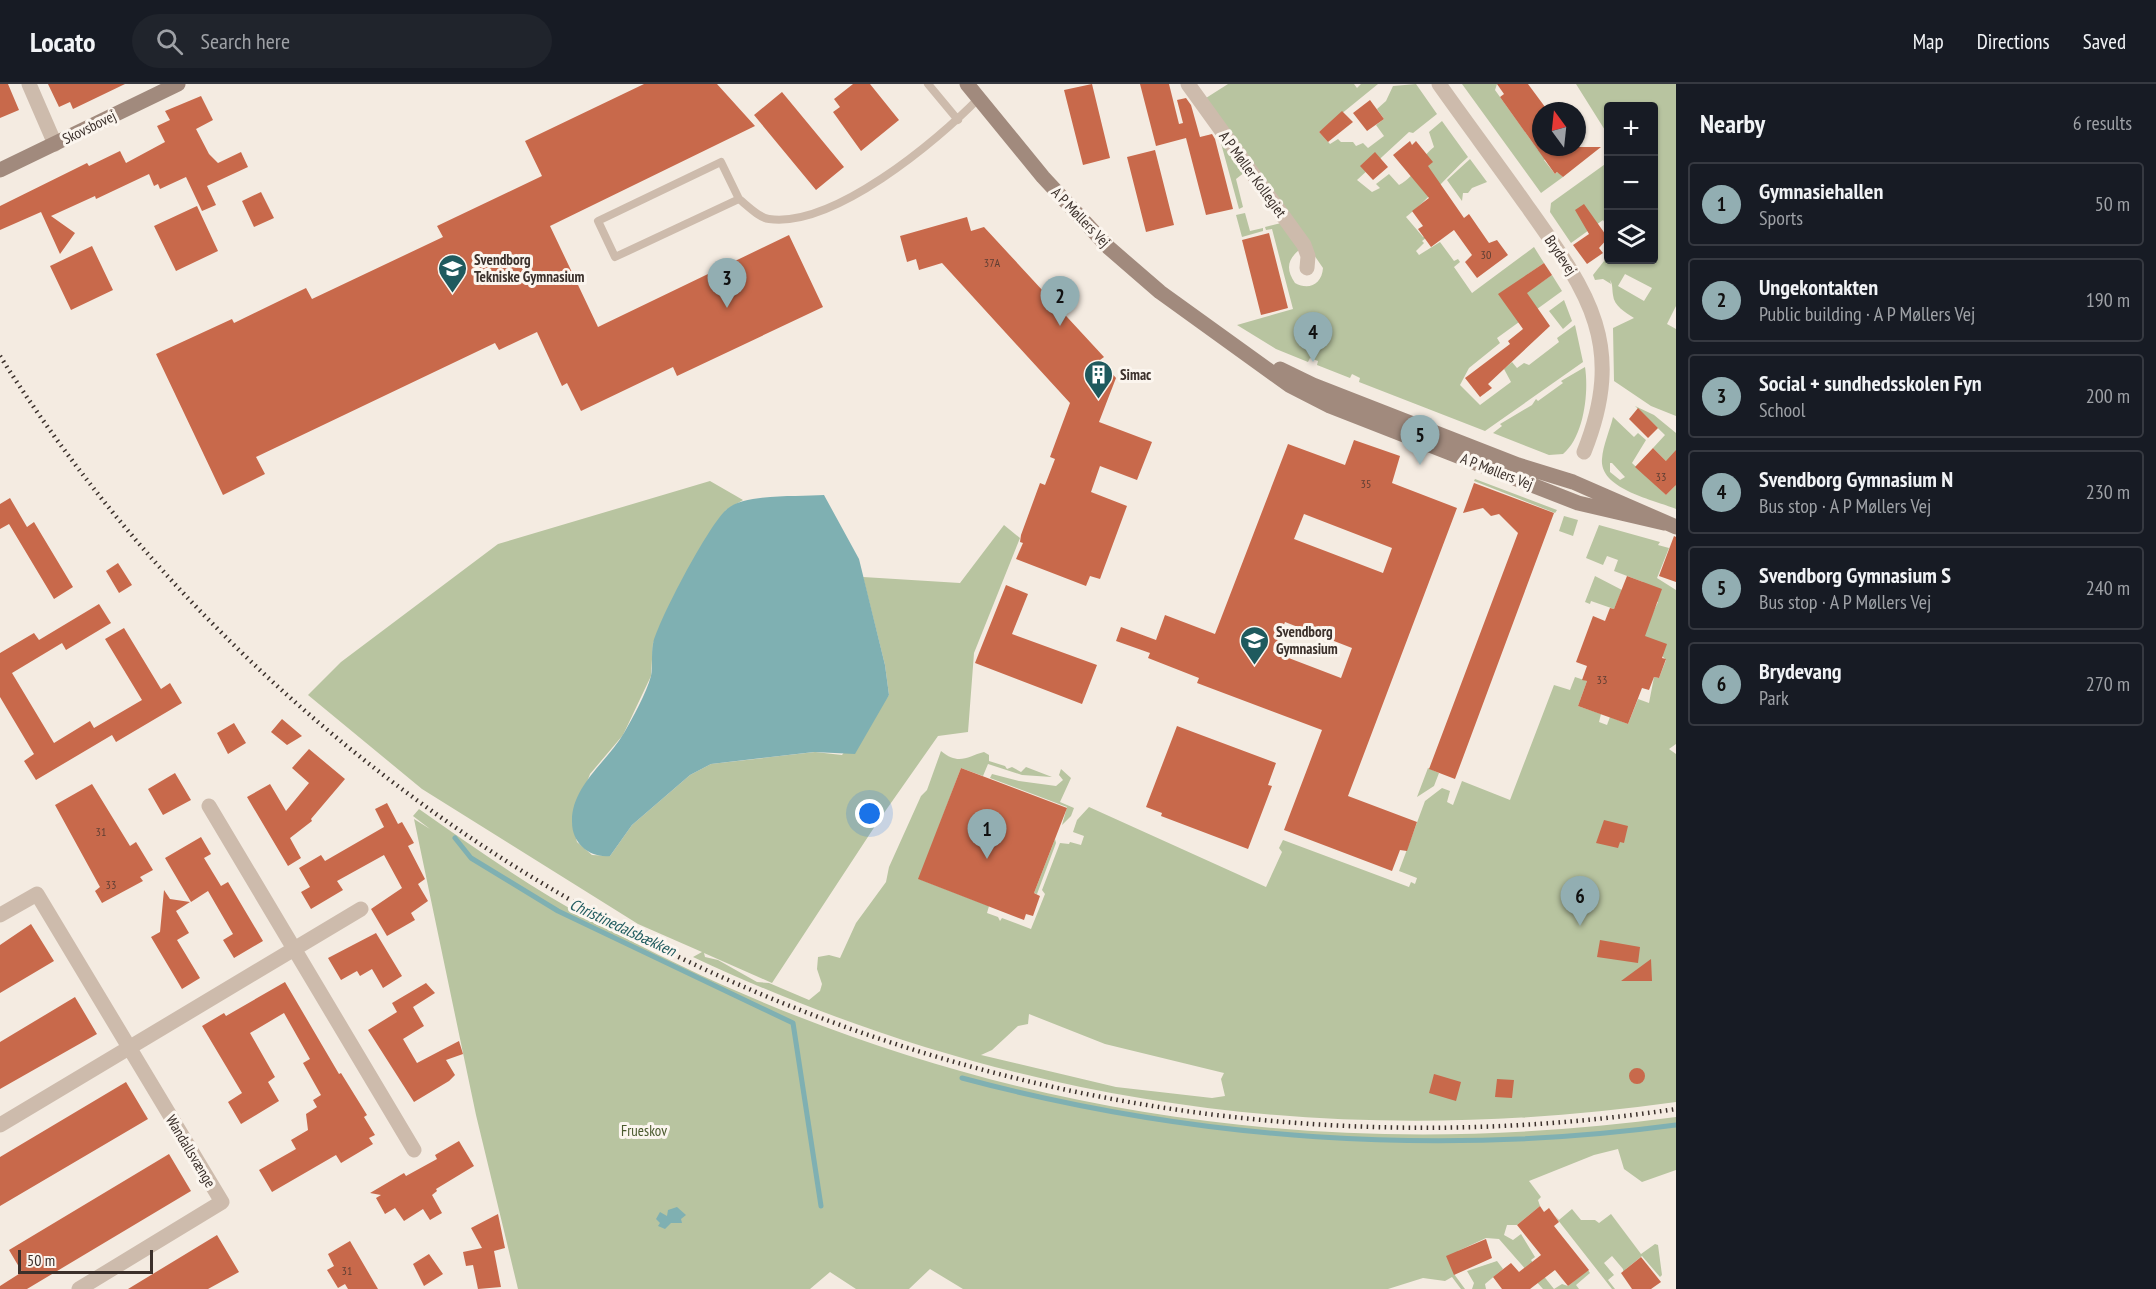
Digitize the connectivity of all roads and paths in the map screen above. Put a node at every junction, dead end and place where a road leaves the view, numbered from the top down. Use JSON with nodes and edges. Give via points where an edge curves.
{"nodes":[{"id":1,"x":28,"y":84,"type":"edge"},
{"id":2,"x":178,"y":84,"type":"edge"},
{"id":3,"x":928,"y":84,"type":"edge"},
{"id":4,"x":967,"y":84,"type":"edge"},
{"id":5,"x":1188,"y":84,"type":"edge"},
{"id":6,"x":1439,"y":84,"type":"edge"},
{"id":7,"x":979,"y":98,"type":"junction"},
{"id":8,"x":958,"y":120,"type":"junction"},
{"id":9,"x":55,"y":144,"type":"junction"},
{"id":10,"x":0,"y":170,"type":"edge"},
{"id":11,"x":739,"y":199,"type":"junction"},
{"id":12,"x":1307,"y":268,"type":"dead end"},
{"id":13,"x":1584,"y":452,"type":"dead end"},
{"id":14,"x":1670,"y":525,"type":"edge"},
{"id":15,"x":209,"y":806,"type":"dead end"},
{"id":16,"x":361,"y":909,"type":"dead end"},
{"id":17,"x":0,"y":915,"type":"edge"},
{"id":18,"x":295,"y":948,"type":"junction"},
{"id":19,"x":130,"y":1049,"type":"junction"},
{"id":20,"x":0,"y":1125,"type":"edge"},
{"id":21,"x":414,"y":1150,"type":"dead end"},
{"id":22,"x":79,"y":1289,"type":"edge"}],
"edges":[{"from":1,"to":9,"type":"street"},
{"from":2,"to":9,"type":"street","name":"Skovsbovej"},
{"from":3,"to":8,"type":"lane"},
{"from":4,"to":7,"type":"street","name":"A P Møllers Vej"},
{"from":5,"to":12,"type":"street","name":"A P Møller Kollegiet","via":[[1304,245]]},
{"from":6,"to":13,"type":"street","name":"Brydevej","via":[[1572,270],[1590,305],[1600,346],[1601,393]]},
{"from":7,"to":8,"type":"lane"},
{"from":7,"to":14,"type":"street","name":"A P Møllers Vej","via":[[1043,177],[1108,247],[1160,292],[1289,385],[1330,406],[1578,502]]},
{"from":8,"to":11,"type":"lane","via":[[873,183],[832,207],[801,219],[767,219]]},
{"from":9,"to":10,"type":"street","name":"Skovsbovej"},
{"from":11,"to":11,"type":"lane","via":[[615,257],[598,221],[721,162]]},
{"from":15,"to":18,"type":"street"},
{"from":16,"to":18,"type":"street"},
{"from":17,"to":19,"type":"street","name":"Wandallsvænge","via":[[37,894]]},
{"from":18,"to":19,"type":"street"},
{"from":18,"to":21,"type":"street"},
{"from":19,"to":20,"type":"street"},
{"from":19,"to":22,"type":"street","name":"Wandallsvænge","via":[[222,1202]]}]}
